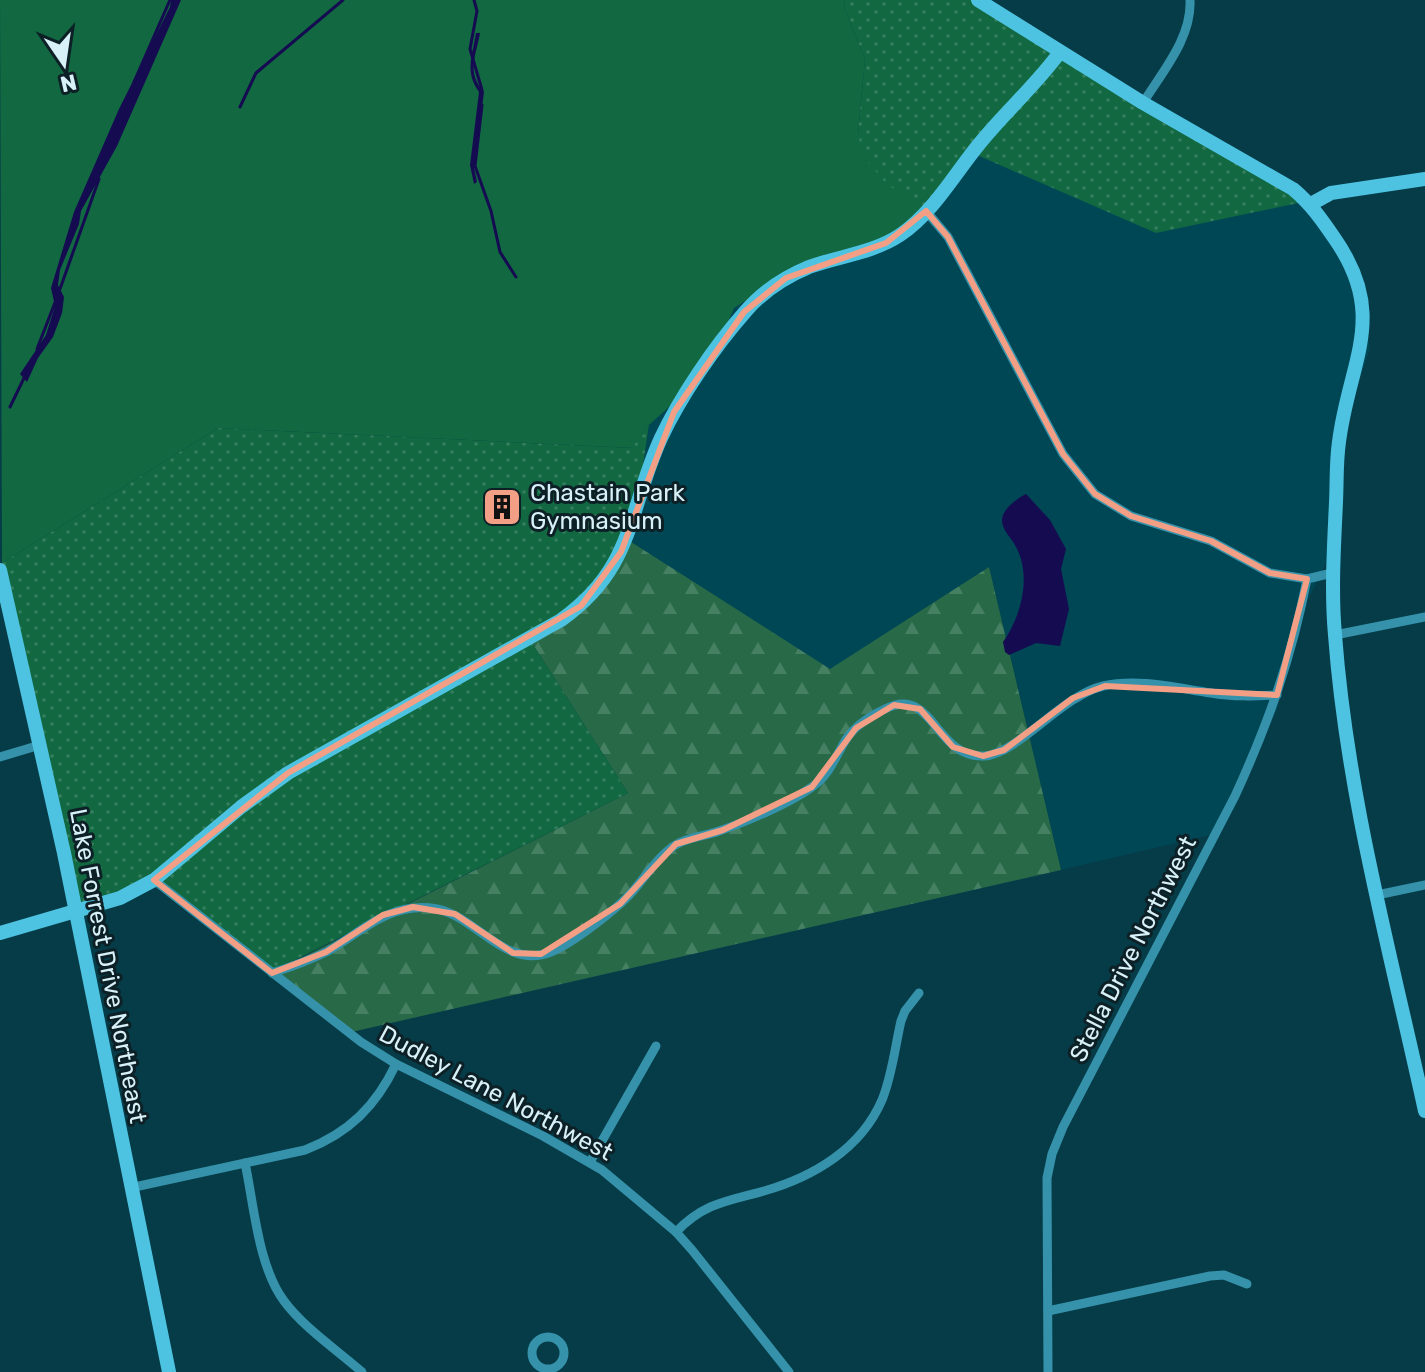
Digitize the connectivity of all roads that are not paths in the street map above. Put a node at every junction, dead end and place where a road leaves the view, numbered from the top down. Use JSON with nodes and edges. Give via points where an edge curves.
{"nodes":[{"id":1,"x":978,"y":0,"type":"edge"},
{"id":2,"x":1190,"y":0,"type":"edge"},
{"id":3,"x":1060,"y":52,"type":"junction"},
{"id":4,"x":1143,"y":103,"type":"junction"},
{"id":5,"x":1425,"y":179,"type":"edge"},
{"id":6,"x":1311,"y":204,"type":"junction"},
{"id":7,"x":926,"y":211,"type":"junction"},
{"id":8,"x":0,"y":570,"type":"edge"},
{"id":9,"x":1332,"y":573,"type":"junction"},
{"id":10,"x":1307,"y":579,"type":"junction"},
{"id":11,"x":1425,"y":617,"type":"edge"},
{"id":12,"x":1335,"y":635,"type":"junction"},
{"id":13,"x":1277,"y":695,"type":"junction"},
{"id":14,"x":40,"y":745,"type":"junction"},
{"id":15,"x":0,"y":757,"type":"edge"},
{"id":16,"x":154,"y":880,"type":"junction"},
{"id":17,"x":1425,"y":885,"type":"edge"},
{"id":18,"x":1377,"y":895,"type":"junction"},
{"id":19,"x":75,"y":912,"type":"junction"},
{"id":20,"x":0,"y":933,"type":"edge"},
{"id":21,"x":272,"y":973,"type":"junction"},
{"id":22,"x":919,"y":993,"type":"dead end"},
{"id":23,"x":656,"y":1046,"type":"dead end"},
{"id":24,"x":396,"y":1064,"type":"junction"},
{"id":25,"x":1421,"y":1070,"type":"edge"},
{"id":26,"x":1425,"y":1111,"type":"edge"},
{"id":27,"x":590,"y":1162,"type":"junction"},
{"id":28,"x":245,"y":1163,"type":"junction"},
{"id":29,"x":130,"y":1188,"type":"junction"},
{"id":30,"x":676,"y":1232,"type":"junction"},
{"id":31,"x":1247,"y":1284,"type":"dead end"},
{"id":32,"x":1048,"y":1311,"type":"junction"},
{"id":33,"x":536,"y":1363,"type":"dead end"},
{"id":34,"x":169,"y":1372,"type":"edge"},
{"id":35,"x":362,"y":1372,"type":"edge"},
{"id":36,"x":526,"y":1372,"type":"edge"},
{"id":37,"x":789,"y":1372,"type":"edge"},
{"id":38,"x":1048,"y":1372,"type":"edge"}],
"edges":[{"from":1,"to":3,"type":"street"},
{"from":2,"to":4,"type":"street","via":[[1181,42]]},
{"from":3,"to":4,"type":"street"},
{"from":3,"to":7,"type":"street"},
{"from":4,"to":6,"type":"street"},
{"from":5,"to":6,"type":"street","via":[[1331,193]]},
{"from":6,"to":9,"type":"street","via":[[1352,263],[1364,306],[1339,441]]},
{"from":7,"to":10,"type":"street","via":[[948,237],[1063,454],[1095,494],[1131,516],[1211,541],[1270,573]]},
{"from":7,"to":16,"type":"street","via":[[886,243],[786,278],[744,312],[674,412],[651,461],[621,552],[581,606],[288,773]]},
{"from":8,"to":14,"type":"street","name":"Lake Forrest Drive Northeast"},
{"from":9,"to":10,"type":"street"},
{"from":9,"to":12,"type":"street"},
{"from":10,"to":13,"type":"street","name":"Stella Drive Northwest"},
{"from":11,"to":12,"type":"street"},
{"from":12,"to":18,"type":"street","via":[[1350,761]]},
{"from":13,"to":21,"type":"street","via":[[1105,686],[1073,698],[1004,750],[983,756],[953,747],[920,709],[894,705],[856,728],[812,787],[723,830],[676,844],[620,904],[552,951],[513,953],[455,914],[413,907],[383,915],[326,952]]},
{"from":13,"to":32,"type":"street","name":"Stella Drive Northwest","via":[[1235,796],[1052,1154],[1047,1178]]},
{"from":14,"to":15,"type":"street"},
{"from":14,"to":19,"type":"street","name":"Lake Forrest Drive Northeast"},
{"from":16,"to":19,"type":"street"},
{"from":16,"to":21,"type":"street","name":"Dudley Lane Northwest"},
{"from":17,"to":18,"type":"street"},
{"from":18,"to":25,"type":"street"},
{"from":19,"to":20,"type":"street"},
{"from":19,"to":29,"type":"street","name":"Lake Forrest Drive Northeast"},
{"from":21,"to":24,"type":"street","name":"Dudley Lane Northwest"},
{"from":22,"to":30,"type":"street","via":[[901,1021],[882,1100],[853,1144],[794,1180],[707,1207]]},
{"from":23,"to":27,"type":"street"},
{"from":24,"to":27,"type":"street","name":"Dudley Lane Northwest"},
{"from":24,"to":28,"type":"street","via":[[373,1104],[340,1134],[305,1150]]},
{"from":25,"to":26,"type":"street"},
{"from":27,"to":30,"type":"street","name":"Dudley Lane Northwest"},
{"from":28,"to":29,"type":"street"},
{"from":28,"to":35,"type":"street","via":[[272,1282],[293,1312]]},
{"from":29,"to":34,"type":"street","name":"Lake Forrest Drive Northeast"},
{"from":30,"to":37,"type":"street","name":"Dudley Lane Northwest"},
{"from":31,"to":32,"type":"street","via":[[1210,1276]]},
{"from":32,"to":38,"type":"street","name":"Stella Drive Northwest"},
{"from":33,"to":36,"type":"street"}]}
